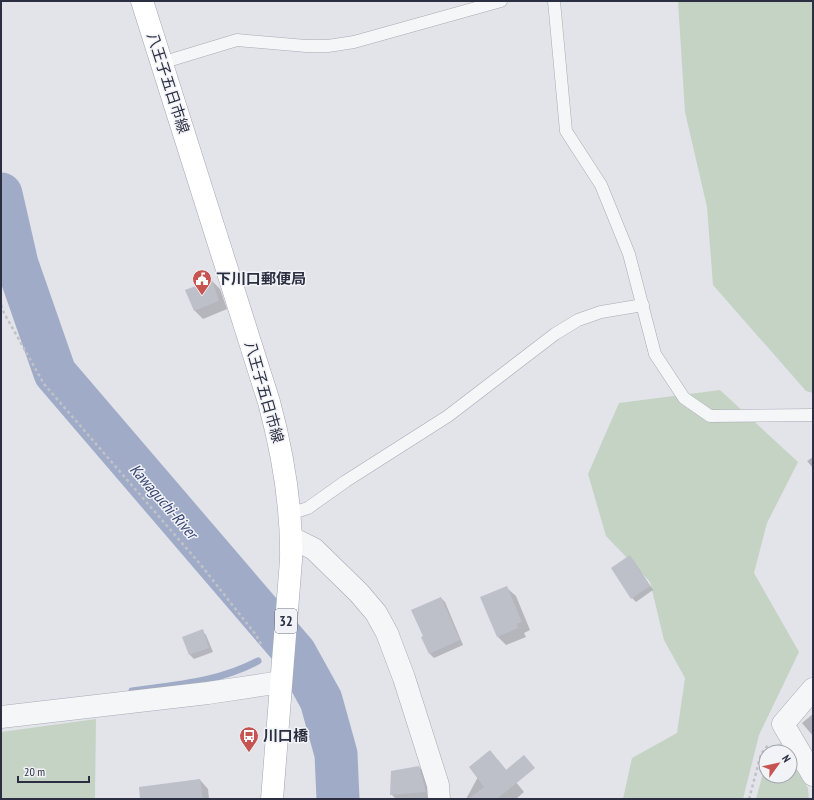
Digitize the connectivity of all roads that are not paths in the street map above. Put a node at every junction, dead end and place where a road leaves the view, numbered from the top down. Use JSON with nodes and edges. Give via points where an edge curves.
{"nodes":[{"id":1,"x":142,"y":1,"type":"edge"},
{"id":2,"x":502,"y":1,"type":"edge"},
{"id":3,"x":554,"y":1,"type":"edge"},
{"id":4,"x":161,"y":63,"type":"junction"},
{"id":5,"x":643,"y":305,"type":"junction"},
{"id":6,"x":813,"y":415,"type":"edge"},
{"id":7,"x":290,"y":514,"type":"junction"},
{"id":8,"x":292,"y":538,"type":"junction"},
{"id":9,"x":281,"y":682,"type":"junction"},
{"id":10,"x":813,"y":689,"type":"edge"},
{"id":11,"x":1,"y":717,"type":"edge"},
{"id":12,"x":813,"y":775,"type":"edge"},
{"id":13,"x":272,"y":799,"type":"edge"},
{"id":14,"x":439,"y":799,"type":"edge"}],
"edges":[{"from":1,"to":4,"type":"main road","name":"八王子五日市線","number":"32"},
{"from":2,"to":4,"type":"lane","via":[[354,42],[306,46],[237,40]]},
{"from":3,"to":5,"type":"lane","via":[[566,131],[601,185],[629,254]]},
{"from":4,"to":7,"type":"main road","name":"八王子五日市線","number":"32","via":[[269,402],[284,465]]},
{"from":5,"to":6,"type":"lane","via":[[655,354],[684,398],[710,416]]},
{"from":5,"to":7,"type":"lane","via":[[601,312],[578,320],[555,334],[448,416],[308,508]]},
{"from":7,"to":8,"type":"main road","name":"八王子五日市線","number":"32"},
{"from":8,"to":9,"type":"main road","name":"八王子五日市線","number":"32"},
{"from":8,"to":14,"type":"street","via":[[314,549],[376,613],[387,633],[404,678],[438,785]]},
{"from":9,"to":11,"type":"street"},
{"from":9,"to":13,"type":"main road","name":"八王子五日市線","number":"32"},
{"from":10,"to":12,"type":"street","via":[[783,724]]}]}
